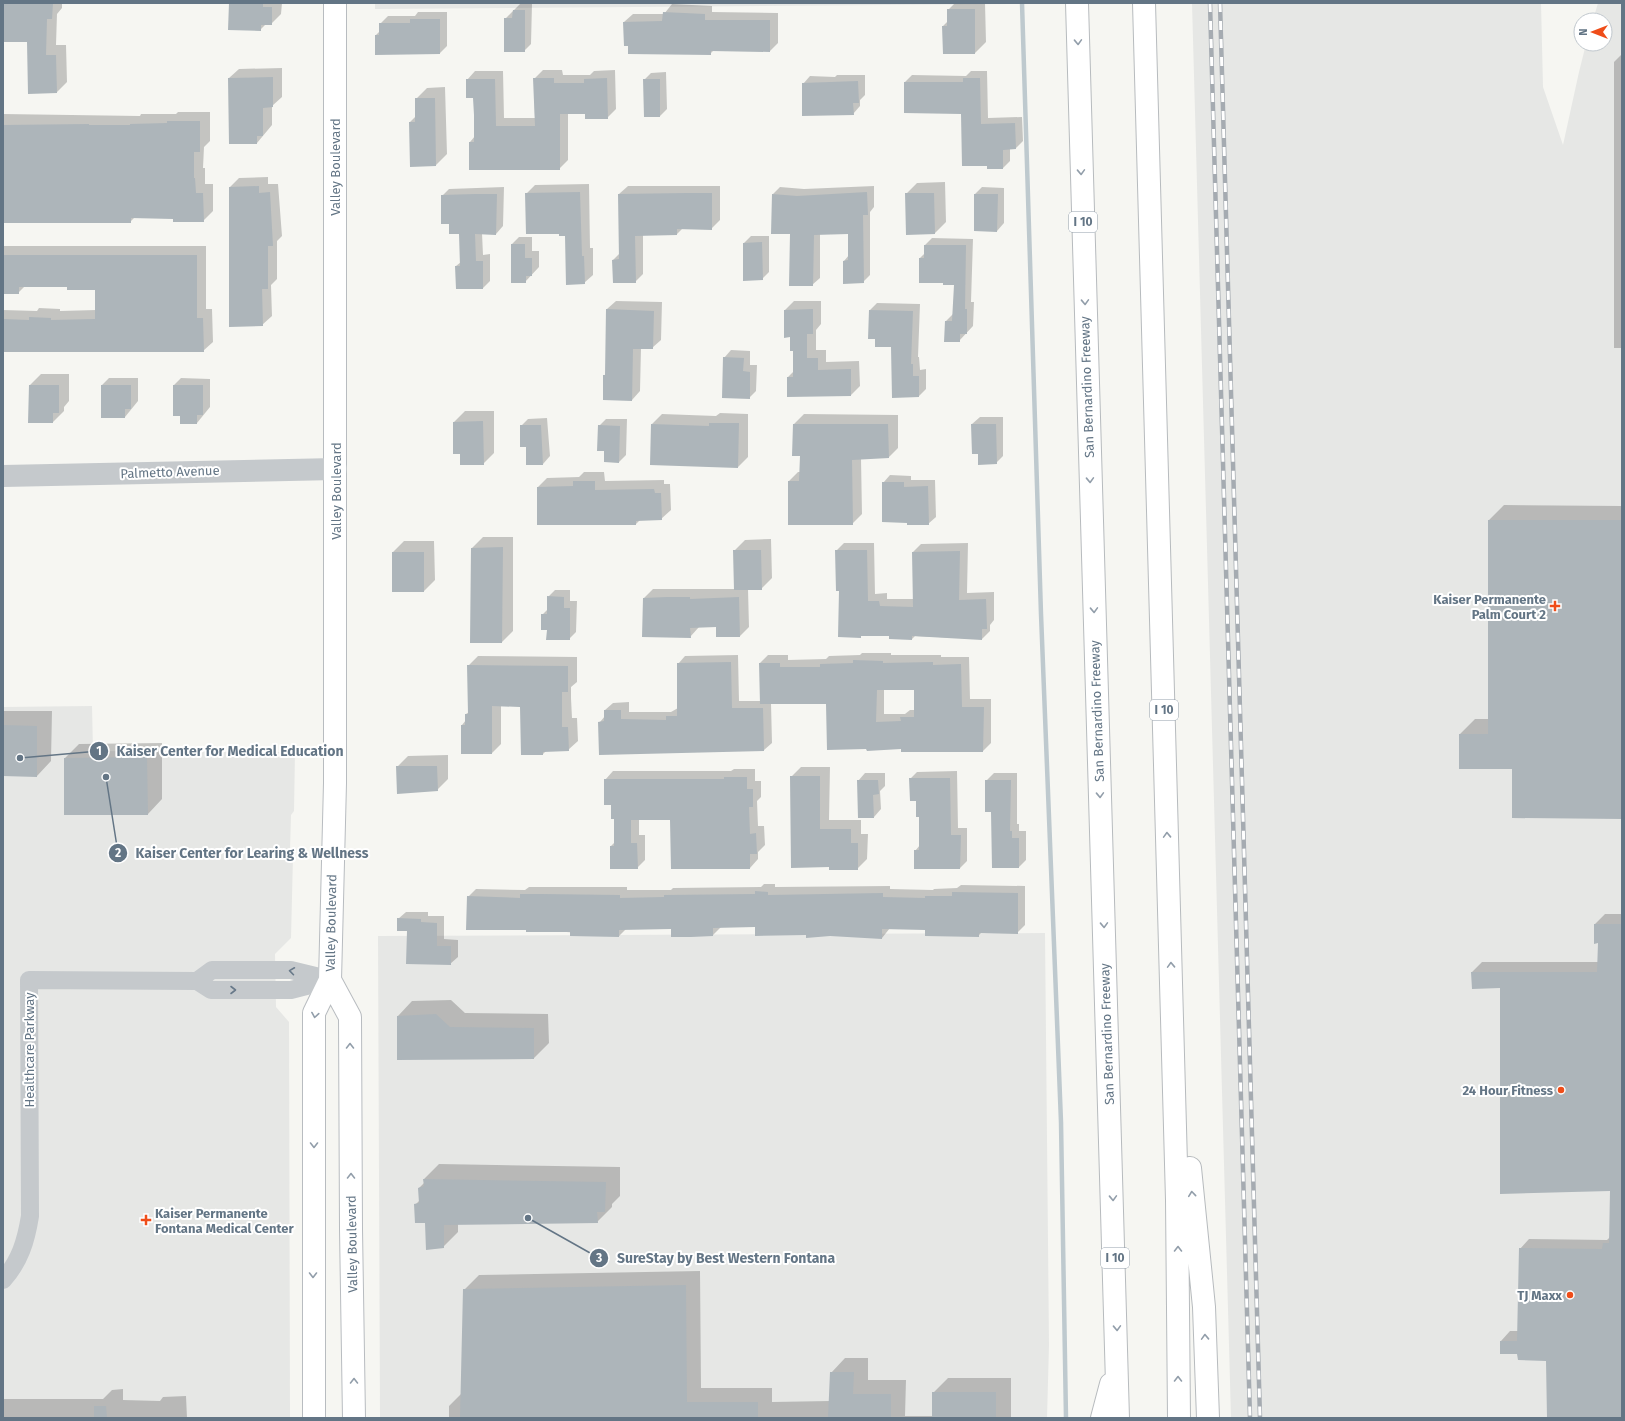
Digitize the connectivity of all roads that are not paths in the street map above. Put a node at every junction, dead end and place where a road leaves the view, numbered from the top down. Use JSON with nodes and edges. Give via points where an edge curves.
{"nodes":[{"id":1,"x":335,"y":3,"type":"edge"},
{"id":2,"x":1077,"y":3,"type":"edge"},
{"id":3,"x":1144,"y":3,"type":"edge"},
{"id":4,"x":336,"y":469,"type":"junction"},
{"id":5,"x":3,"y":476,"type":"edge"},
{"id":6,"x":330,"y":980,"type":"junction"},
{"id":7,"x":1172,"y":999,"type":"junction"},
{"id":8,"x":3,"y":1280,"type":"edge"},
{"id":9,"x":1118,"y":1358,"type":"junction"},
{"id":10,"x":315,"y":1417,"type":"edge"},
{"id":11,"x":354,"y":1418,"type":"edge"},
{"id":12,"x":1102,"y":1418,"type":"edge"},
{"id":13,"x":1118,"y":1418,"type":"edge"},
{"id":14,"x":1179,"y":1418,"type":"edge"},
{"id":15,"x":1208,"y":1418,"type":"edge"}],
"edges":[{"from":1,"to":4,"type":"main road","name":"Valley Boulevard"},
{"from":2,"to":9,"type":"main road","name":"San Bernardino Freeway","number":"I 10","one_way":true,"via":[[1088,449]]},
{"from":7,"to":3,"type":"main road","number":"I 10","one_way":true},
{"from":4,"to":5,"type":"street","name":"Palmetto Avenue"},
{"from":4,"to":6,"type":"main road","name":"Valley Boulevard","via":[[335,775]]},
{"from":6,"to":8,"type":"street","name":"Healthcare Parkway","via":[[291,970],[212,970],[197,980],[29,980],[30,1216],[23,1250]]},
{"from":6,"to":10,"type":"main road","name":"Valley Boulevard","one_way":true,"via":[[314,1013]]},
{"from":11,"to":6,"type":"main road","name":"Valley Boulevard","one_way":true,"via":[[350,1017]]},
{"from":14,"to":7,"type":"main road","number":"I 10","one_way":true},
{"from":15,"to":7,"type":"main road","one_way":true,"via":[[1204,1307]]},
{"from":9,"to":12,"type":"main road"},
{"from":9,"to":13,"type":"main road","name":"San Bernardino Freeway","number":"I 10"}]}
